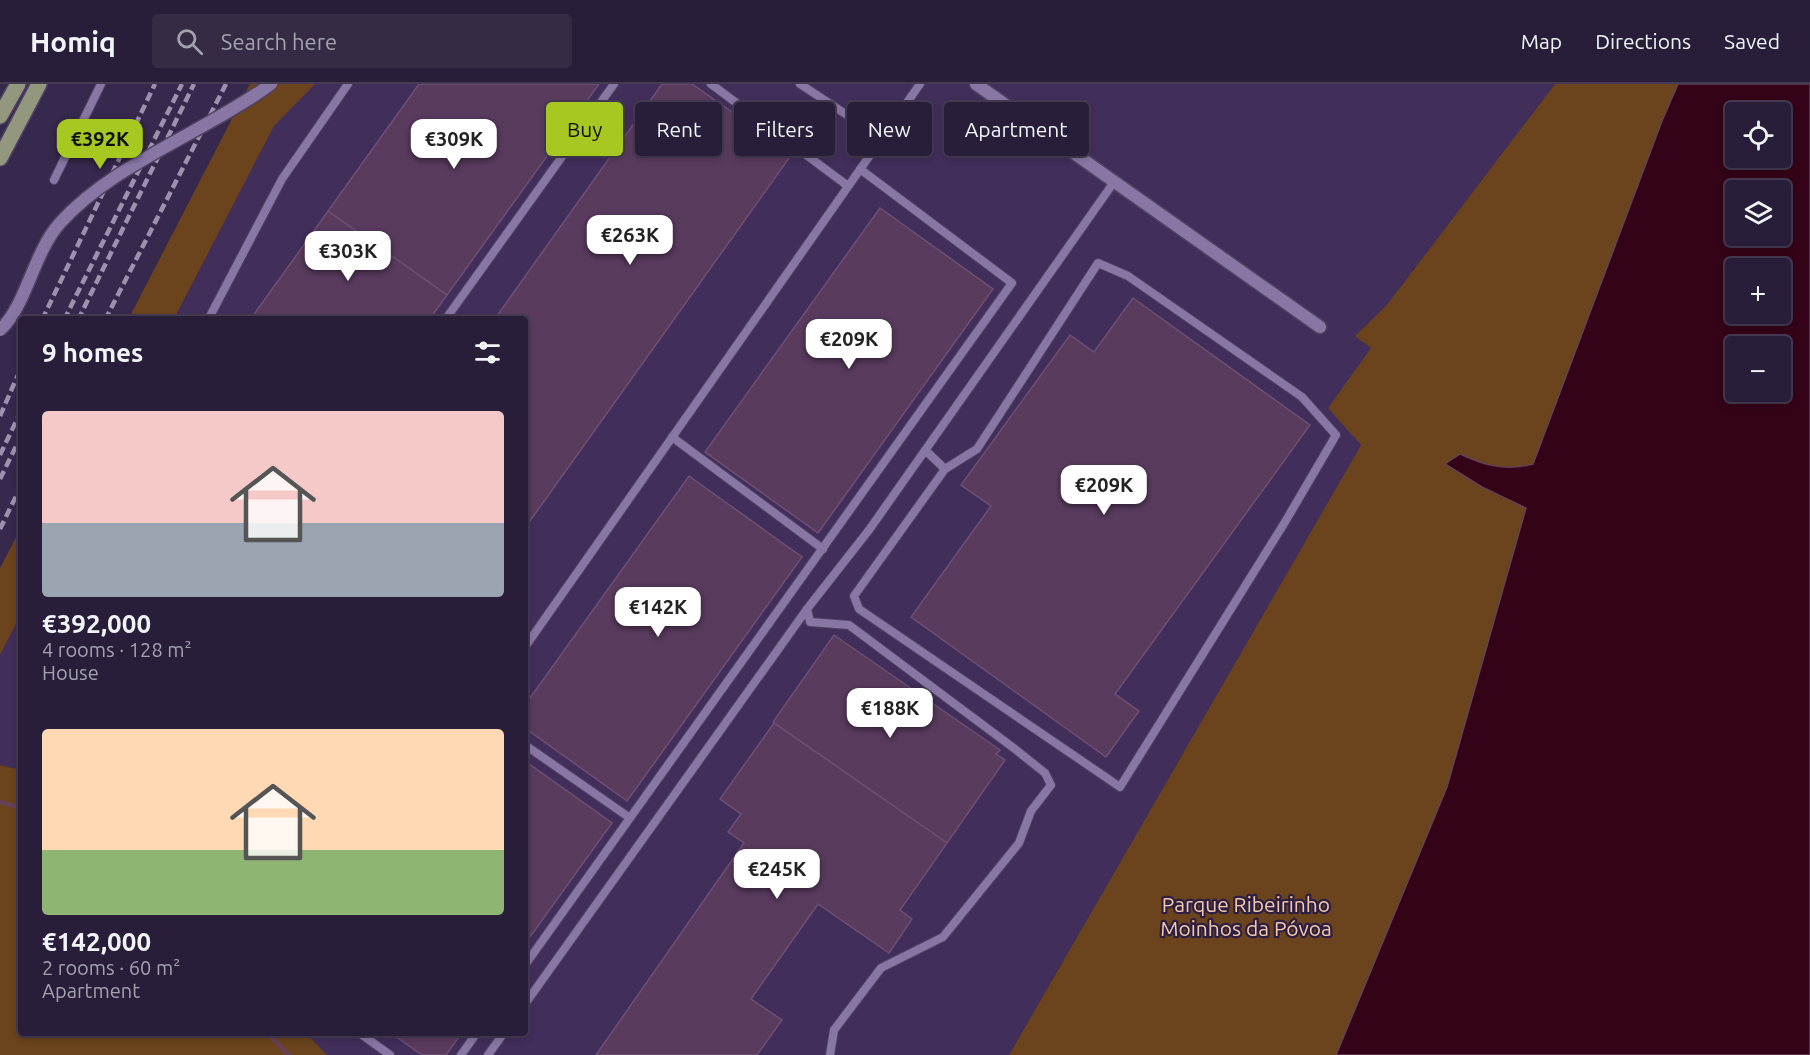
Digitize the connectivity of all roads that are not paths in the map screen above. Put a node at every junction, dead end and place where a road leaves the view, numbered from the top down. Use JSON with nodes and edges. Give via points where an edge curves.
{"nodes":[{"id":1,"x":18,"y":84,"type":"edge"},
{"id":2,"x":39,"y":84,"type":"edge"},
{"id":3,"x":101,"y":84,"type":"edge"},
{"id":4,"x":271,"y":84,"type":"edge"},
{"id":5,"x":348,"y":84,"type":"edge"},
{"id":6,"x":614,"y":84,"type":"edge"},
{"id":7,"x":711,"y":84,"type":"edge"},
{"id":8,"x":800,"y":84,"type":"edge"},
{"id":9,"x":920,"y":84,"type":"edge"},
{"id":10,"x":976,"y":84,"type":"edge"},
{"id":11,"x":907,"y":102,"type":"edge"},
{"id":12,"x":847,"y":115,"type":"edge"},
{"id":13,"x":0,"y":116,"type":"edge"},
{"id":14,"x":869,"y":156,"type":"edge"},
{"id":15,"x":0,"y":158,"type":"edge"},
{"id":16,"x":860,"y":169,"type":"junction"},
{"id":17,"x":54,"y":180,"type":"dead end"},
{"id":18,"x":1114,"y":182,"type":"junction"},
{"id":19,"x":848,"y":186,"type":"junction"},
{"id":20,"x":210,"y":316,"type":"edge"},
{"id":21,"x":448,"y":316,"type":"edge"},
{"id":22,"x":1320,"y":327,"type":"dead end"},
{"id":23,"x":0,"y":330,"type":"edge"},
{"id":24,"x":672,"y":437,"type":"junction"},
{"id":25,"x":925,"y":450,"type":"junction"},
{"id":26,"x":945,"y":469,"type":"junction"},
{"id":27,"x":823,"y":549,"type":"junction"},
{"id":28,"x":807,"y":609,"type":"junction"},
{"id":29,"x":528,"y":643,"type":"edge"},
{"id":30,"x":528,"y":747,"type":"edge"},
{"id":31,"x":630,"y":818,"type":"junction"},
{"id":32,"x":528,"y":961,"type":"edge"},
{"id":33,"x":528,"y":1000,"type":"edge"},
{"id":34,"x":364,"y":1036,"type":"edge"},
{"id":35,"x":475,"y":1036,"type":"edge"},
{"id":36,"x":502,"y":1036,"type":"edge"},
{"id":37,"x":390,"y":1055,"type":"edge"},
{"id":38,"x":461,"y":1055,"type":"edge"},
{"id":39,"x":488,"y":1055,"type":"edge"},
{"id":40,"x":830,"y":1055,"type":"edge"}],
"edges":[{"from":1,"to":13,"type":"main road"},
{"from":2,"to":15,"type":"main road"},
{"from":3,"to":17,"type":"lane"},
{"from":4,"to":23,"type":"street","bridge":true,"via":[[116,177],[59,223],[39,254],[8,323]]},
{"from":5,"to":20,"type":"lane","via":[[282,179]]},
{"from":6,"to":21,"type":"lane"},
{"from":7,"to":19,"type":"lane"},
{"from":8,"to":12,"type":"lane"},
{"from":9,"to":11,"type":"lane"},
{"from":10,"to":18,"type":"street"},
{"from":14,"to":16,"type":"lane"},
{"from":16,"to":19,"type":"lane"},
{"from":16,"to":27,"type":"lane","via":[[1012,283]]},
{"from":18,"to":22,"type":"street"},
{"from":18,"to":25,"type":"lane"},
{"from":19,"to":24,"type":"lane"},
{"from":24,"to":27,"type":"lane"},
{"from":24,"to":29,"type":"lane"},
{"from":25,"to":26,"type":"lane"},
{"from":25,"to":28,"type":"lane"},
{"from":26,"to":26,"type":"lane","via":[[976,449],[1098,263],[1128,276],[1302,397],[1336,435],[1120,787],[859,609],[854,596]]},
{"from":27,"to":31,"type":"lane"},
{"from":28,"to":33,"type":"lane"},
{"from":28,"to":40,"type":"lane","via":[[810,622],[849,625],[1015,749],[1045,773],[1051,785],[1031,810],[1018,843],[943,937],[881,968],[834,1030]]},
{"from":30,"to":31,"type":"lane"},
{"from":31,"to":32,"type":"lane"},
{"from":34,"to":37,"type":"lane"},
{"from":35,"to":38,"type":"lane"},
{"from":36,"to":39,"type":"lane"}]}
